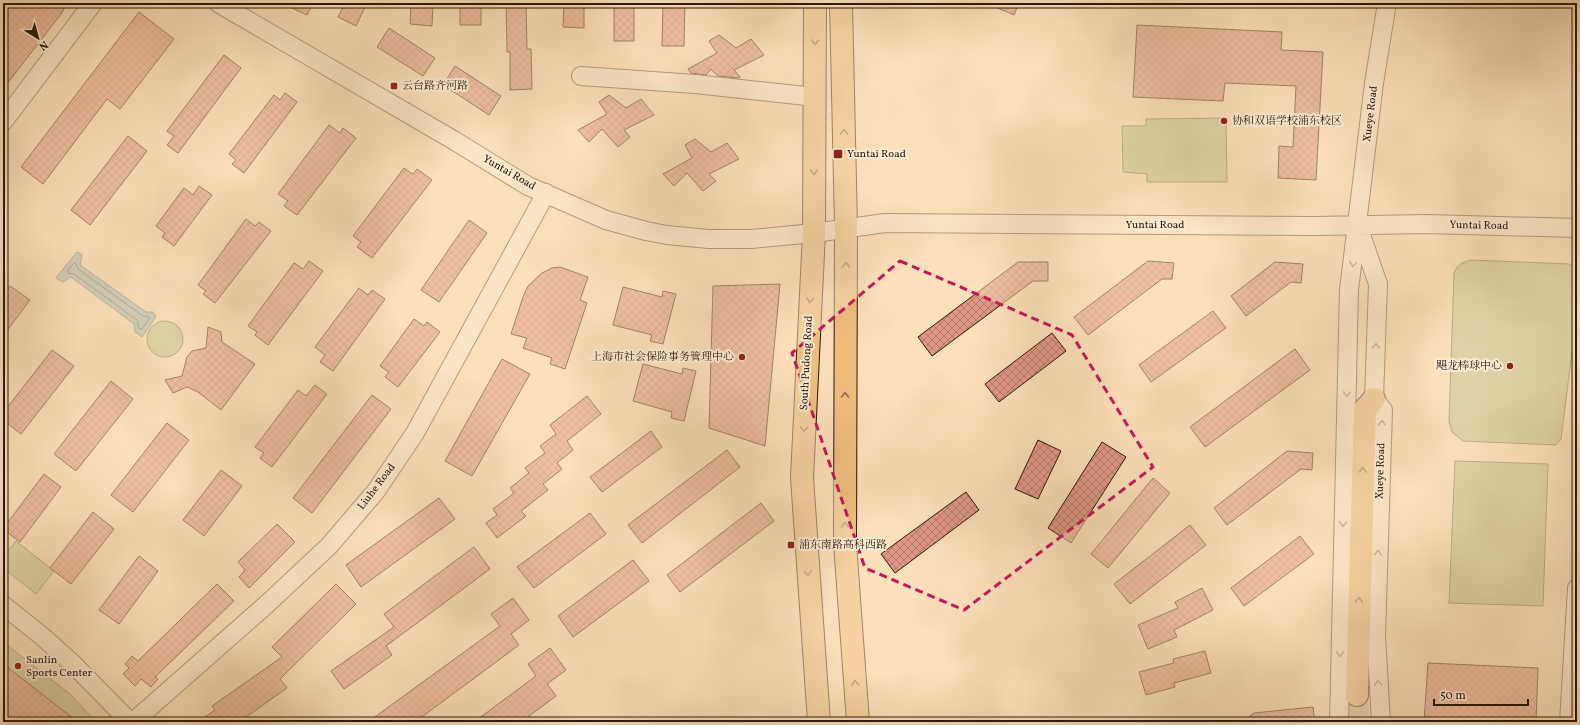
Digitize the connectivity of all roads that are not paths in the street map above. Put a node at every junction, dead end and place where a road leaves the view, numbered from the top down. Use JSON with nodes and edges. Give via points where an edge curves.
{"nodes":[{"id":1,"x":93,"y":3,"type":"edge"},
{"id":2,"x":218,"y":3,"type":"edge"},
{"id":3,"x":815,"y":3,"type":"edge"},
{"id":4,"x":841,"y":3,"type":"edge"},
{"id":5,"x":1387,"y":3,"type":"edge"},
{"id":6,"x":581,"y":76,"type":"dead end"},
{"id":7,"x":815,"y":97,"type":"junction"},
{"id":8,"x":3,"y":122,"type":"edge"},
{"id":9,"x":546,"y":193,"type":"junction"},
{"id":10,"x":1358,"y":226,"type":"junction"},
{"id":11,"x":846,"y":228,"type":"junction"},
{"id":12,"x":1577,"y":228,"type":"edge"},
{"id":13,"x":814,"y":233,"type":"junction"},
{"id":14,"x":1374,"y":399,"type":"junction"},
{"id":15,"x":1577,"y":588,"type":"edge"},
{"id":16,"x":3,"y":605,"type":"edge"},
{"id":17,"x":1357,"y":695,"type":"tunnel mouth"},
{"id":18,"x":130,"y":722,"type":"edge"},
{"id":19,"x":133,"y":722,"type":"edge"},
{"id":20,"x":819,"y":722,"type":"edge"},
{"id":21,"x":858,"y":722,"type":"edge"},
{"id":22,"x":1339,"y":722,"type":"edge"},
{"id":23,"x":1380,"y":722,"type":"edge"},
{"id":24,"x":1569,"y":722,"type":"edge"}],
"edges":[{"from":1,"to":8,"type":"street"},
{"from":2,"to":9,"type":"street","name":"Yuntai Road","via":[[528,186]]},
{"from":3,"to":7,"type":"main road","name":"South Pudong Road","one_way":true},
{"from":11,"to":4,"type":"main road","one_way":true},
{"from":5,"to":10,"type":"street","name":"Xueye Road","via":[[1374,83]]},
{"from":6,"to":7,"type":"street","via":[[695,84]]},
{"from":7,"to":13,"type":"main road","name":"South Pudong Road","one_way":true},
{"from":9,"to":13,"type":"street","name":"Yuntai Road","via":[[606,220],[667,235],[730,239]]},
{"from":9,"to":19,"type":"street","name":"Liuhe Road","via":[[415,433],[376,491],[329,546]]},
{"from":10,"to":11,"type":"street","name":"Yuntai Road","via":[[885,223]]},
{"from":10,"to":12,"type":"street","name":"Yuntai Road","via":[[1427,224]]},
{"from":14,"to":10,"type":"street","name":"Xueye Road","one_way":true,"via":[[1378,284]]},
{"from":10,"to":22,"type":"street","name":"Xueye Road","one_way":true,"via":[[1349,290]]},
{"from":11,"to":13,"type":"street","name":"Yuntai Road"},
{"from":21,"to":11,"type":"main road","one_way":true,"via":[[845,537]]},
{"from":13,"to":20,"type":"main road","name":"South Pudong Road","one_way":true,"via":[[802,478]]},
{"from":17,"to":14,"type":"main road","one_way":true,"via":[[1365,409]]},
{"from":23,"to":14,"type":"street","name":"Xueye Road","one_way":true,"via":[[1376,636],[1383,410]]},
{"from":15,"to":24,"type":"street"},
{"from":16,"to":18,"type":"street","via":[[74,665]]}]}
